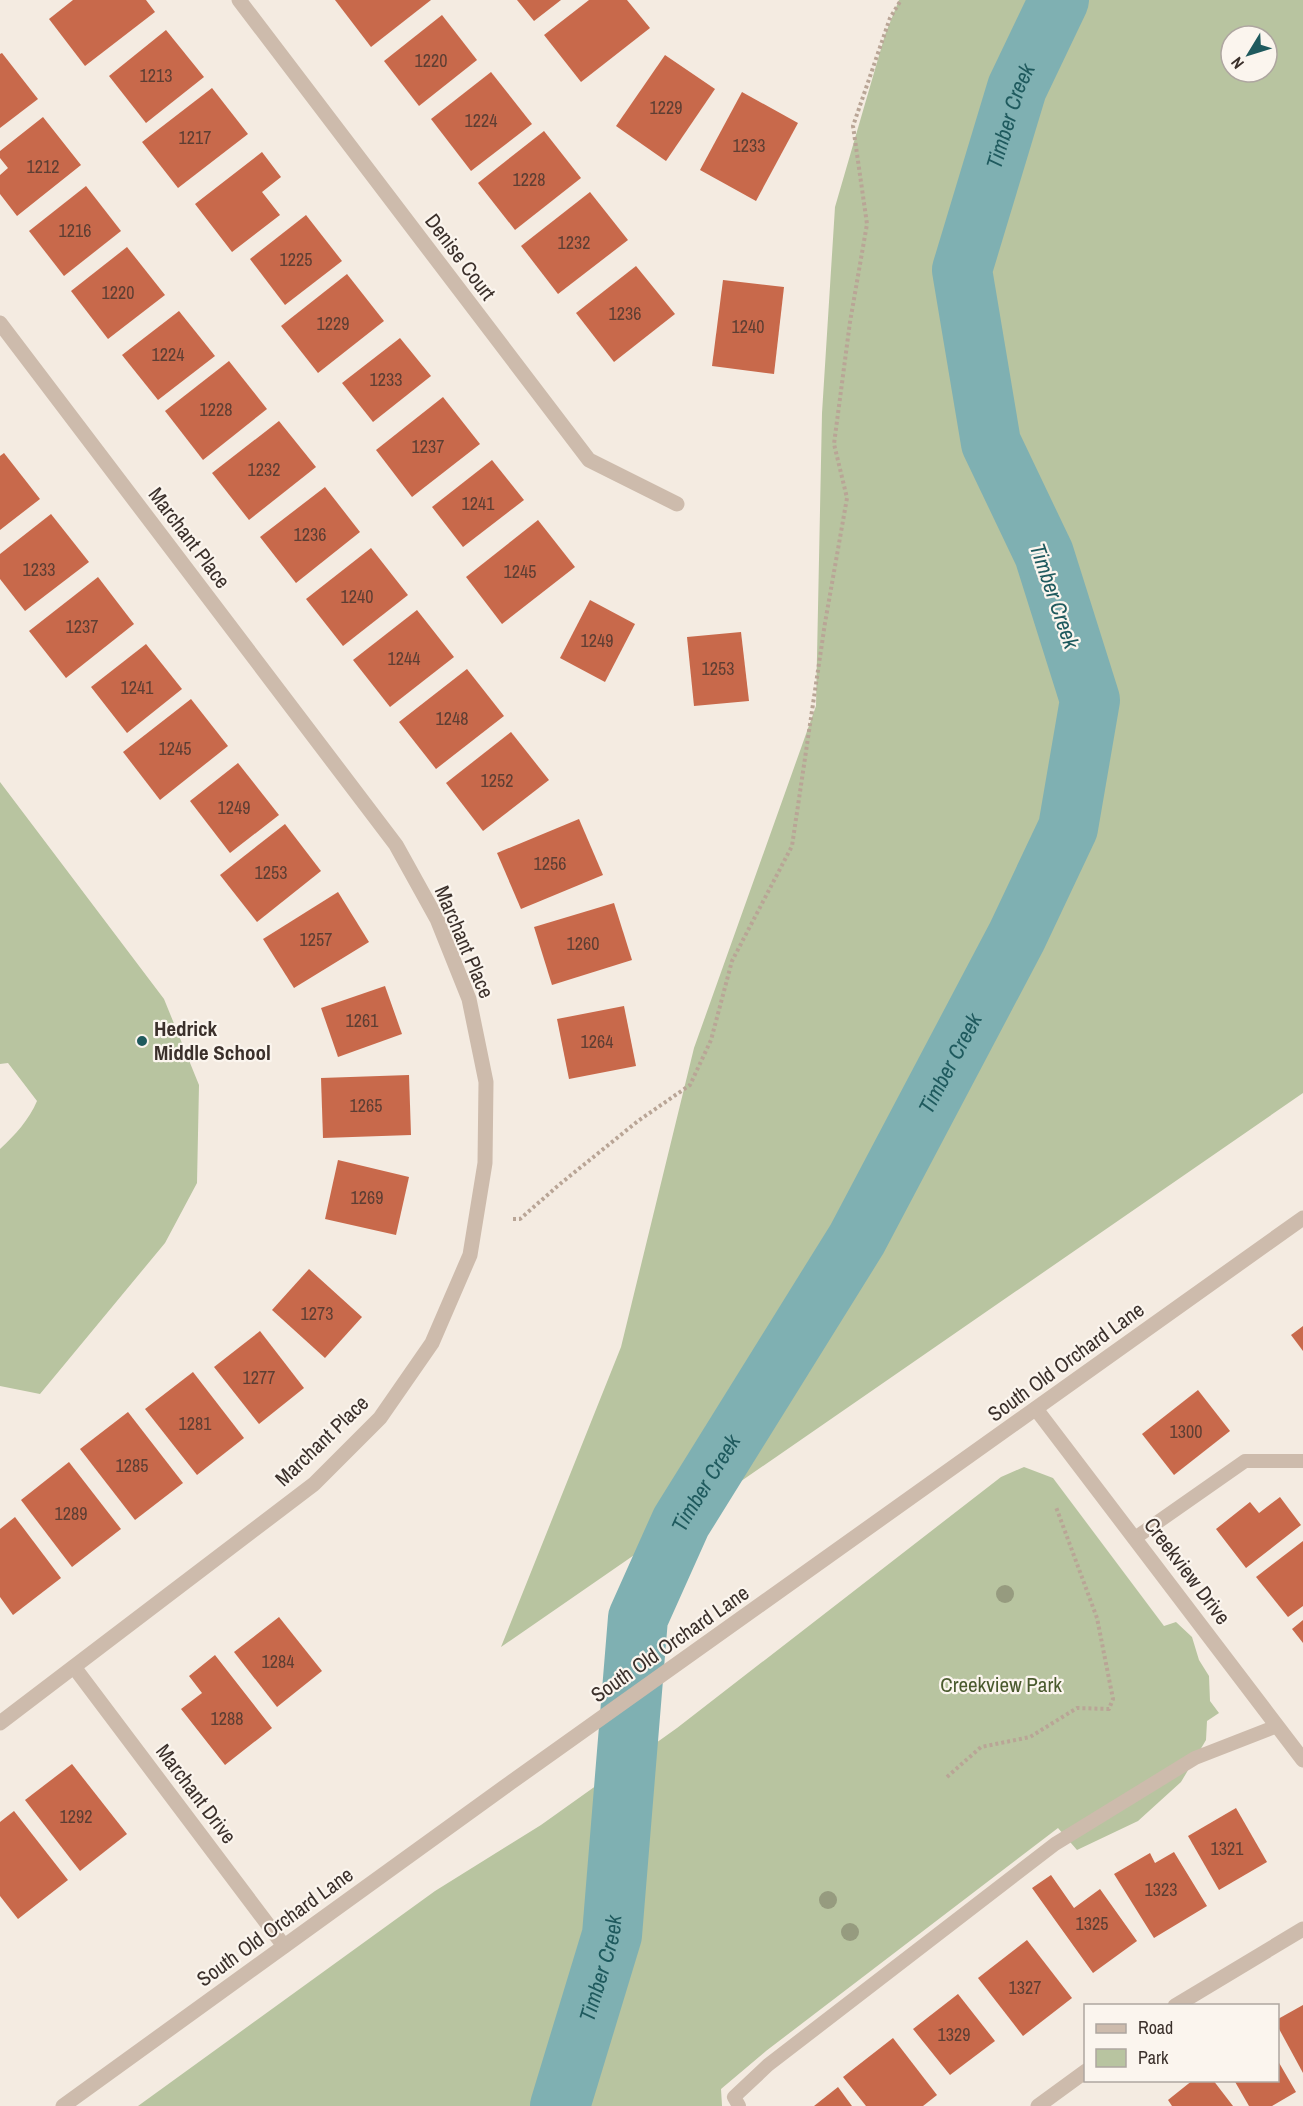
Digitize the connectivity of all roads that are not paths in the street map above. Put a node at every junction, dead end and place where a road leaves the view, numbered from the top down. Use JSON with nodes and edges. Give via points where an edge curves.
{"nodes":[{"id":1,"x":239,"y":0,"type":"edge"},
{"id":2,"x":0,"y":323,"type":"edge"},
{"id":3,"x":677,"y":504,"type":"dead end"},
{"id":4,"x":1303,"y":1218,"type":"edge"},
{"id":5,"x":1036,"y":1409,"type":"junction"},
{"id":6,"x":1303,"y":1461,"type":"edge"},
{"id":7,"x":1136,"y":1538,"type":"junction"},
{"id":8,"x":74,"y":1667,"type":"junction"},
{"id":9,"x":0,"y":1723,"type":"edge"},
{"id":10,"x":1277,"y":1726,"type":"junction"},
{"id":11,"x":1303,"y":1760,"type":"edge"},
{"id":12,"x":1303,"y":1929,"type":"edge"},
{"id":13,"x":284,"y":1947,"type":"junction"},
{"id":14,"x":1178,"y":2004,"type":"edge"},
{"id":15,"x":1084,"y":2072,"type":"edge"},
{"id":16,"x":63,"y":2106,"type":"edge"},
{"id":17,"x":739,"y":2106,"type":"edge"},
{"id":18,"x":1038,"y":2106,"type":"edge"}],
"edges":[{"from":1,"to":3,"type":"street","name":"Denise Court","via":[[588,460]]},
{"from":2,"to":8,"type":"street","name":"Marchant Place","via":[[396,845],[437,919],[469,999],[486,1082],[485,1163],[470,1255],[432,1343],[380,1418],[314,1484]]},
{"from":4,"to":5,"type":"street","name":"South Old Orchard Lane"},
{"from":5,"to":7,"type":"street","name":"Creekview Drive"},
{"from":5,"to":13,"type":"street","name":"South Old Orchard Lane"},
{"from":6,"to":7,"type":"lane","via":[[1245,1461]]},
{"from":7,"to":10,"type":"street","name":"Creekview Drive"},
{"from":8,"to":9,"type":"street","name":"Marchant Place"},
{"from":8,"to":13,"type":"street","name":"Marchant Drive"},
{"from":10,"to":11,"type":"street","name":"Creekview Drive"},
{"from":10,"to":17,"type":"lane","via":[[1195,1758],[1055,1844],[768,2065],[734,2097]]},
{"from":12,"to":14,"type":"street"},
{"from":13,"to":16,"type":"street","name":"South Old Orchard Lane"},
{"from":15,"to":18,"type":"street"}]}
